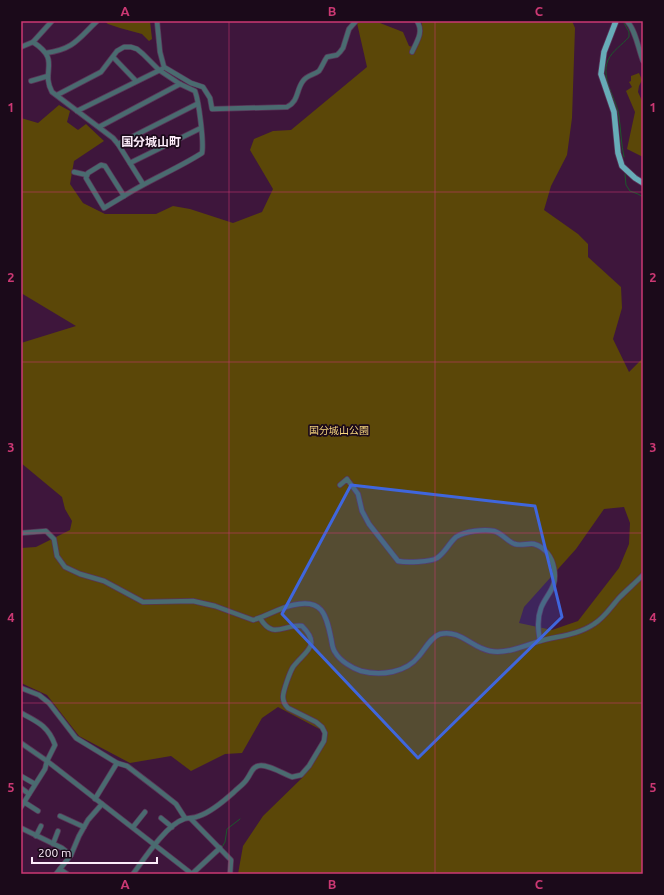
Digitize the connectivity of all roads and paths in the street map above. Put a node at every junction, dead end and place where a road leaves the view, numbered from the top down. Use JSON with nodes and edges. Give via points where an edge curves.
{"nodes":[{"id":1,"x":52,"y":21,"type":"edge"},
{"id":2,"x":96,"y":21,"type":"edge"},
{"id":3,"x":156,"y":21,"type":"edge"},
{"id":4,"x":356,"y":21,"type":"edge"},
{"id":5,"x":417,"y":21,"type":"edge"},
{"id":6,"x":616,"y":21,"type":"edge"},
{"id":7,"x":627,"y":21,"type":"edge"},
{"id":8,"x":33,"y":42,"type":"junction"},
{"id":9,"x":21,"y":47,"type":"edge"},
{"id":10,"x":412,"y":52,"type":"dead end"},
{"id":11,"x":46,"y":53,"type":"junction"},
{"id":12,"x":113,"y":57,"type":"junction"},
{"id":13,"x":643,"y":61,"type":"edge"},
{"id":14,"x":164,"y":67,"type":"junction"},
{"id":15,"x":160,"y":70,"type":"junction"},
{"id":16,"x":48,"y":76,"type":"junction"},
{"id":17,"x":31,"y":81,"type":"dead end"},
{"id":18,"x":136,"y":81,"type":"junction"},
{"id":19,"x":180,"y":84,"type":"junction"},
{"id":20,"x":57,"y":95,"type":"junction"},
{"id":21,"x":197,"y":104,"type":"junction"},
{"id":22,"x":77,"y":111,"type":"junction"},
{"id":23,"x":98,"y":127,"type":"junction"},
{"id":24,"x":201,"y":128,"type":"junction"},
{"id":25,"x":118,"y":144,"type":"junction"},
{"id":26,"x":130,"y":164,"type":"junction"},
{"id":27,"x":74,"y":172,"type":"dead end"},
{"id":28,"x":87,"y":176,"type":"junction"},
{"id":29,"x":643,"y":183,"type":"edge"},
{"id":30,"x":142,"y":184,"type":"junction"},
{"id":31,"x":124,"y":196,"type":"junction"},
{"id":32,"x":340,"y":485,"type":"dead end"},
{"id":33,"x":21,"y":533,"type":"edge"},
{"id":34,"x":643,"y":575,"type":"edge"},
{"id":35,"x":260,"y":618,"type":"junction"},
{"id":36,"x":540,"y":641,"type":"junction"},
{"id":37,"x":21,"y":688,"type":"edge"},
{"id":38,"x":21,"y":713,"type":"edge"},
{"id":39,"x":21,"y":743,"type":"edge"},
{"id":40,"x":47,"y":761,"type":"junction"},
{"id":41,"x":117,"y":763,"type":"junction"},
{"id":42,"x":21,"y":776,"type":"edge"},
{"id":43,"x":35,"y":784,"type":"junction"},
{"id":44,"x":21,"y":788,"type":"edge"},
{"id":45,"x":29,"y":794,"type":"junction"},
{"id":46,"x":95,"y":799,"type":"junction"},
{"id":47,"x":24,"y":802,"type":"junction"},
{"id":48,"x":102,"y":804,"type":"junction"},
{"id":49,"x":21,"y":807,"type":"edge"},
{"id":50,"x":38,"y":810,"type":"dead end"},
{"id":51,"x":145,"y":812,"type":"dead end"},
{"id":52,"x":60,"y":816,"type":"dead end"},
{"id":53,"x":161,"y":818,"type":"dead end"},
{"id":54,"x":185,"y":818,"type":"junction"},
{"id":55,"x":191,"y":819,"type":"junction"},
{"id":56,"x":41,"y":826,"type":"dead end"},
{"id":57,"x":84,"y":827,"type":"junction"},
{"id":58,"x":172,"y":827,"type":"junction"},
{"id":59,"x":21,"y":828,"type":"edge"},
{"id":60,"x":133,"y":828,"type":"junction"},
{"id":61,"x":58,"y":831,"type":"dead end"},
{"id":62,"x":36,"y":836,"type":"junction"},
{"id":63,"x":53,"y":844,"type":"junction"},
{"id":64,"x":154,"y":844,"type":"junction"},
{"id":65,"x":220,"y":848,"type":"junction"},
{"id":66,"x":71,"y":855,"type":"junction"},
{"id":67,"x":60,"y":869,"type":"junction"},
{"id":68,"x":56,"y":874,"type":"edge"},
{"id":69,"x":67,"y":874,"type":"edge"},
{"id":70,"x":133,"y":874,"type":"edge"},
{"id":71,"x":192,"y":874,"type":"edge"},
{"id":72,"x":230,"y":874,"type":"edge"}],
"edges":[{"from":1,"to":8,"type":"street"},
{"from":2,"to":11,"type":"street","via":[[74,43],[63,50]]},
{"from":3,"to":14,"type":"street"},
{"from":4,"to":14,"type":"street","via":[[349,29],[340,52],[327,57],[318,71],[305,78],[294,102],[287,107],[212,109],[210,98],[203,87]]},
{"from":5,"to":10,"type":"street","via":[[421,33]]},
{"from":6,"to":29,"type":"main road","via":[[604,52],[601,74],[614,112],[618,153],[622,166]]},
{"from":7,"to":13,"type":"street","via":[[634,33]]},
{"from":8,"to":9,"type":"street"},
{"from":8,"to":11,"type":"street"},
{"from":11,"to":16,"type":"street","via":[[49,61]]},
{"from":12,"to":15,"type":"street","via":[[119,49],[131,47],[137,49]]},
{"from":12,"to":18,"type":"street"},
{"from":12,"to":20,"type":"street","via":[[101,72]]},
{"from":14,"to":15,"type":"street"},
{"from":15,"to":18,"type":"street"},
{"from":15,"to":19,"type":"street"},
{"from":16,"to":17,"type":"street"},
{"from":16,"to":20,"type":"street","via":[[50,89]]},
{"from":18,"to":22,"type":"street"},
{"from":19,"to":21,"type":"street","via":[[195,92]]},
{"from":19,"to":23,"type":"street"},
{"from":20,"to":22,"type":"street"},
{"from":21,"to":24,"type":"street"},
{"from":21,"to":25,"type":"street"},
{"from":22,"to":23,"type":"street"},
{"from":23,"to":25,"type":"street"},
{"from":24,"to":26,"type":"street"},
{"from":24,"to":30,"type":"street","via":[[202,152],[173,170]]},
{"from":25,"to":26,"type":"street"},
{"from":26,"to":30,"type":"street"},
{"from":27,"to":28,"type":"street"},
{"from":28,"to":31,"type":"street","via":[[88,173],[105,166]]},
{"from":28,"to":31,"type":"street","via":[[104,208]]},
{"from":30,"to":31,"type":"street"},
{"from":32,"to":36,"type":"street","via":[[347,479],[358,494],[362,511],[369,524],[398,561],[436,559],[455,538],[473,532],[495,531],[515,544],[534,544],[542,548],[552,559],[555,579],[538,618]]},
{"from":33,"to":35,"type":"street","via":[[46,531],[54,539],[57,556],[66,567],[104,581],[143,602],[193,601],[253,620]]},
{"from":34,"to":36,"type":"street","via":[[594,625],[578,632]]},
{"from":35,"to":36,"type":"street","via":[[293,605],[317,606],[328,620],[334,651],[338,657],[360,670],[373,673],[402,670],[418,658],[440,634],[455,634],[484,649],[494,651],[518,649]]},
{"from":35,"to":55,"type":"street","via":[[270,629],[276,631],[296,625],[302,626],[311,636],[309,649],[292,668],[283,698],[288,708],[322,727],[324,741],[301,775],[292,777],[260,765],[254,768],[234,792],[201,816]]},
{"from":37,"to":41,"type":"street","via":[[39,695],[50,703],[76,738]]},
{"from":38,"to":40,"type":"street","via":[[38,722],[52,736],[55,745]]},
{"from":39,"to":40,"type":"street"},
{"from":40,"to":43,"type":"street"},
{"from":40,"to":46,"type":"street"},
{"from":41,"to":46,"type":"street"},
{"from":41,"to":54,"type":"street","via":[[127,766],[176,804]]},
{"from":42,"to":43,"type":"street"},
{"from":43,"to":45,"type":"street"},
{"from":44,"to":45,"type":"street"},
{"from":45,"to":47,"type":"street"},
{"from":46,"to":48,"type":"street"},
{"from":47,"to":49,"type":"street"},
{"from":47,"to":50,"type":"street"},
{"from":48,"to":57,"type":"street"},
{"from":48,"to":60,"type":"street"},
{"from":51,"to":60,"type":"street"},
{"from":52,"to":57,"type":"street"},
{"from":53,"to":58,"type":"street"},
{"from":54,"to":55,"type":"street"},
{"from":54,"to":58,"type":"street"},
{"from":55,"to":65,"type":"street"},
{"from":56,"to":62,"type":"street"},
{"from":57,"to":66,"type":"street"},
{"from":58,"to":64,"type":"street"},
{"from":59,"to":62,"type":"street"},
{"from":60,"to":64,"type":"street"},
{"from":61,"to":63,"type":"street"},
{"from":62,"to":63,"type":"street"},
{"from":63,"to":66,"type":"street"},
{"from":64,"to":70,"type":"street"},
{"from":64,"to":71,"type":"street"},
{"from":65,"to":71,"type":"street"},
{"from":65,"to":72,"type":"street","via":[[231,860]]},
{"from":66,"to":67,"type":"street"},
{"from":67,"to":68,"type":"street"},
{"from":67,"to":69,"type":"street"}]}
